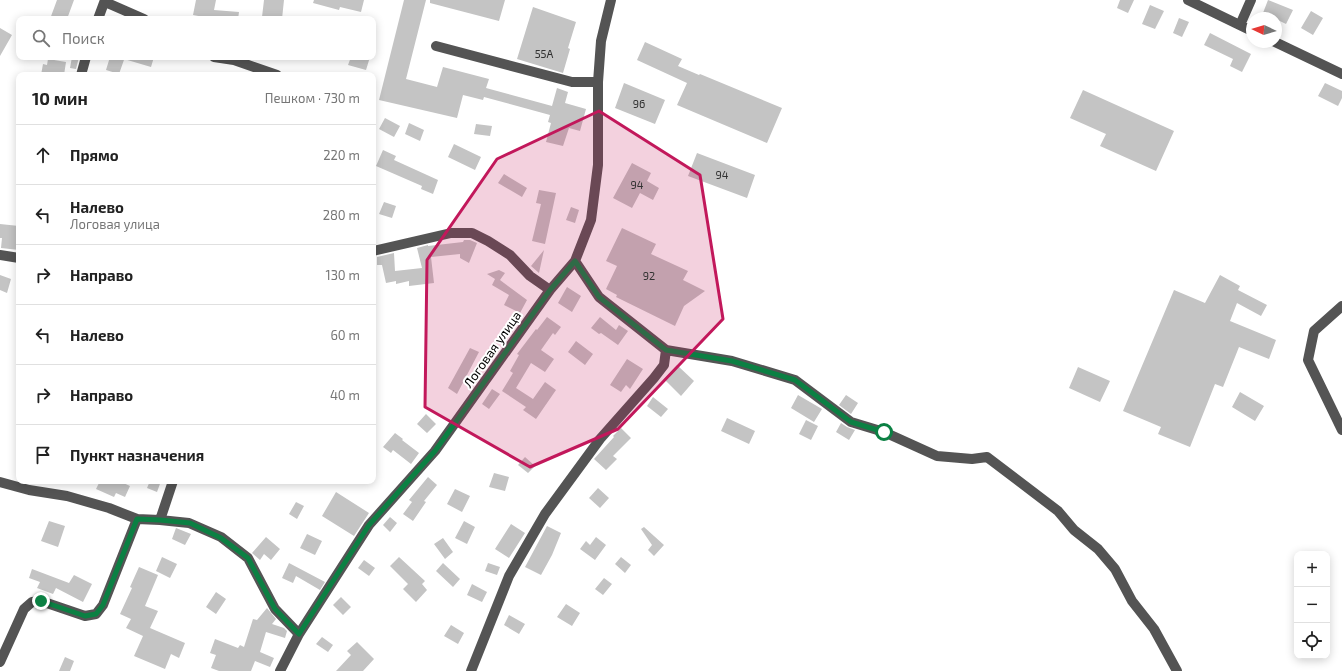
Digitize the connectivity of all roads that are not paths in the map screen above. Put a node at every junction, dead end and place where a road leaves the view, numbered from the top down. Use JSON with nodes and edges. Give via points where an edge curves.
{"nodes":[{"id":1,"x":611,"y":0,"type":"edge"},
{"id":2,"x":1188,"y":0,"type":"edge"},
{"id":3,"x":1251,"y":0,"type":"edge"},
{"id":4,"x":105,"y":1,"type":"edge"},
{"id":5,"x":99,"y":16,"type":"edge"},
{"id":6,"x":138,"y":16,"type":"edge"},
{"id":7,"x":1240,"y":25,"type":"junction"},
{"id":8,"x":1246,"y":28,"type":"edge"},
{"id":9,"x":1282,"y":45,"type":"edge"},
{"id":10,"x":436,"y":46,"type":"dead end"},
{"id":11,"x":85,"y":60,"type":"edge"},
{"id":12,"x":234,"y":60,"type":"edge"},
{"id":13,"x":82,"y":72,"type":"edge"},
{"id":14,"x":268,"y":72,"type":"edge"},
{"id":15,"x":1342,"y":74,"type":"edge"},
{"id":16,"x":598,"y":82,"type":"junction"},
{"id":17,"x":376,"y":250,"type":"edge"},
{"id":18,"x":0,"y":255,"type":"edge"},
{"id":19,"x":16,"y":258,"type":"edge"},
{"id":20,"x":575,"y":261,"type":"junction"},
{"id":21,"x":550,"y":290,"type":"junction"},
{"id":22,"x":1342,"y":306,"type":"edge"},
{"id":23,"x":666,"y":350,"type":"junction"},
{"id":24,"x":1342,"y":430,"type":"edge"},
{"id":25,"x":0,"y":482,"type":"edge"},
{"id":26,"x":172,"y":484,"type":"edge"},
{"id":27,"x":137,"y":519,"type":"junction"},
{"id":28,"x":160,"y":520,"type":"junction"},
{"id":29,"x":299,"y":634,"type":"junction"},
{"id":30,"x":4,"y":643,"type":"edge"},
{"id":31,"x":0,"y":662,"type":"edge"},
{"id":32,"x":280,"y":671,"type":"edge"},
{"id":33,"x":471,"y":671,"type":"edge"},
{"id":34,"x":1177,"y":671,"type":"edge"}],
"edges":[{"from":1,"to":16,"type":"street","name":"Логовая улица","via":[[601,41]]},
{"from":2,"to":7,"type":"street"},
{"from":3,"to":7,"type":"street"},
{"from":4,"to":5,"type":"street"},
{"from":4,"to":6,"type":"street"},
{"from":7,"to":8,"type":"street"},
{"from":9,"to":15,"type":"street"},
{"from":10,"to":16,"type":"street","via":[[572,82]]},
{"from":11,"to":13,"type":"street"},
{"from":12,"to":14,"type":"street"},
{"from":16,"to":20,"type":"street","name":"Логовая улица","via":[[598,165],[591,220]]},
{"from":17,"to":21,"type":"street","via":[[450,233],[472,233],[510,255],[530,276]]},
{"from":18,"to":19,"type":"street"},
{"from":20,"to":21,"type":"street","name":"Логовая улица"},
{"from":20,"to":23,"type":"street","via":[[599,297]]},
{"from":21,"to":29,"type":"street","name":"Логовая улица","via":[[435,451],[369,525]]},
{"from":22,"to":24,"type":"street","via":[[1314,331],[1308,360]]},
{"from":23,"to":33,"type":"street","via":[[664,365],[600,439],[545,514],[509,576]]},
{"from":23,"to":34,"type":"street","via":[[732,361],[795,380],[851,422],[884,432],[937,456],[972,459],[987,457],[1058,511],[1074,530],[1098,549],[1115,569],[1132,601],[1154,629]]},
{"from":25,"to":27,"type":"street","via":[[67,496]]},
{"from":26,"to":28,"type":"street"},
{"from":27,"to":28,"type":"street"},
{"from":27,"to":30,"type":"street","via":[[103,605],[96,614],[85,616],[41,601],[32,602],[24,609]]},
{"from":28,"to":29,"type":"street","via":[[190,523],[221,538],[248,558],[275,609]]},
{"from":29,"to":32,"type":"street","name":"Логовая улица"},
{"from":30,"to":31,"type":"street"}]}
